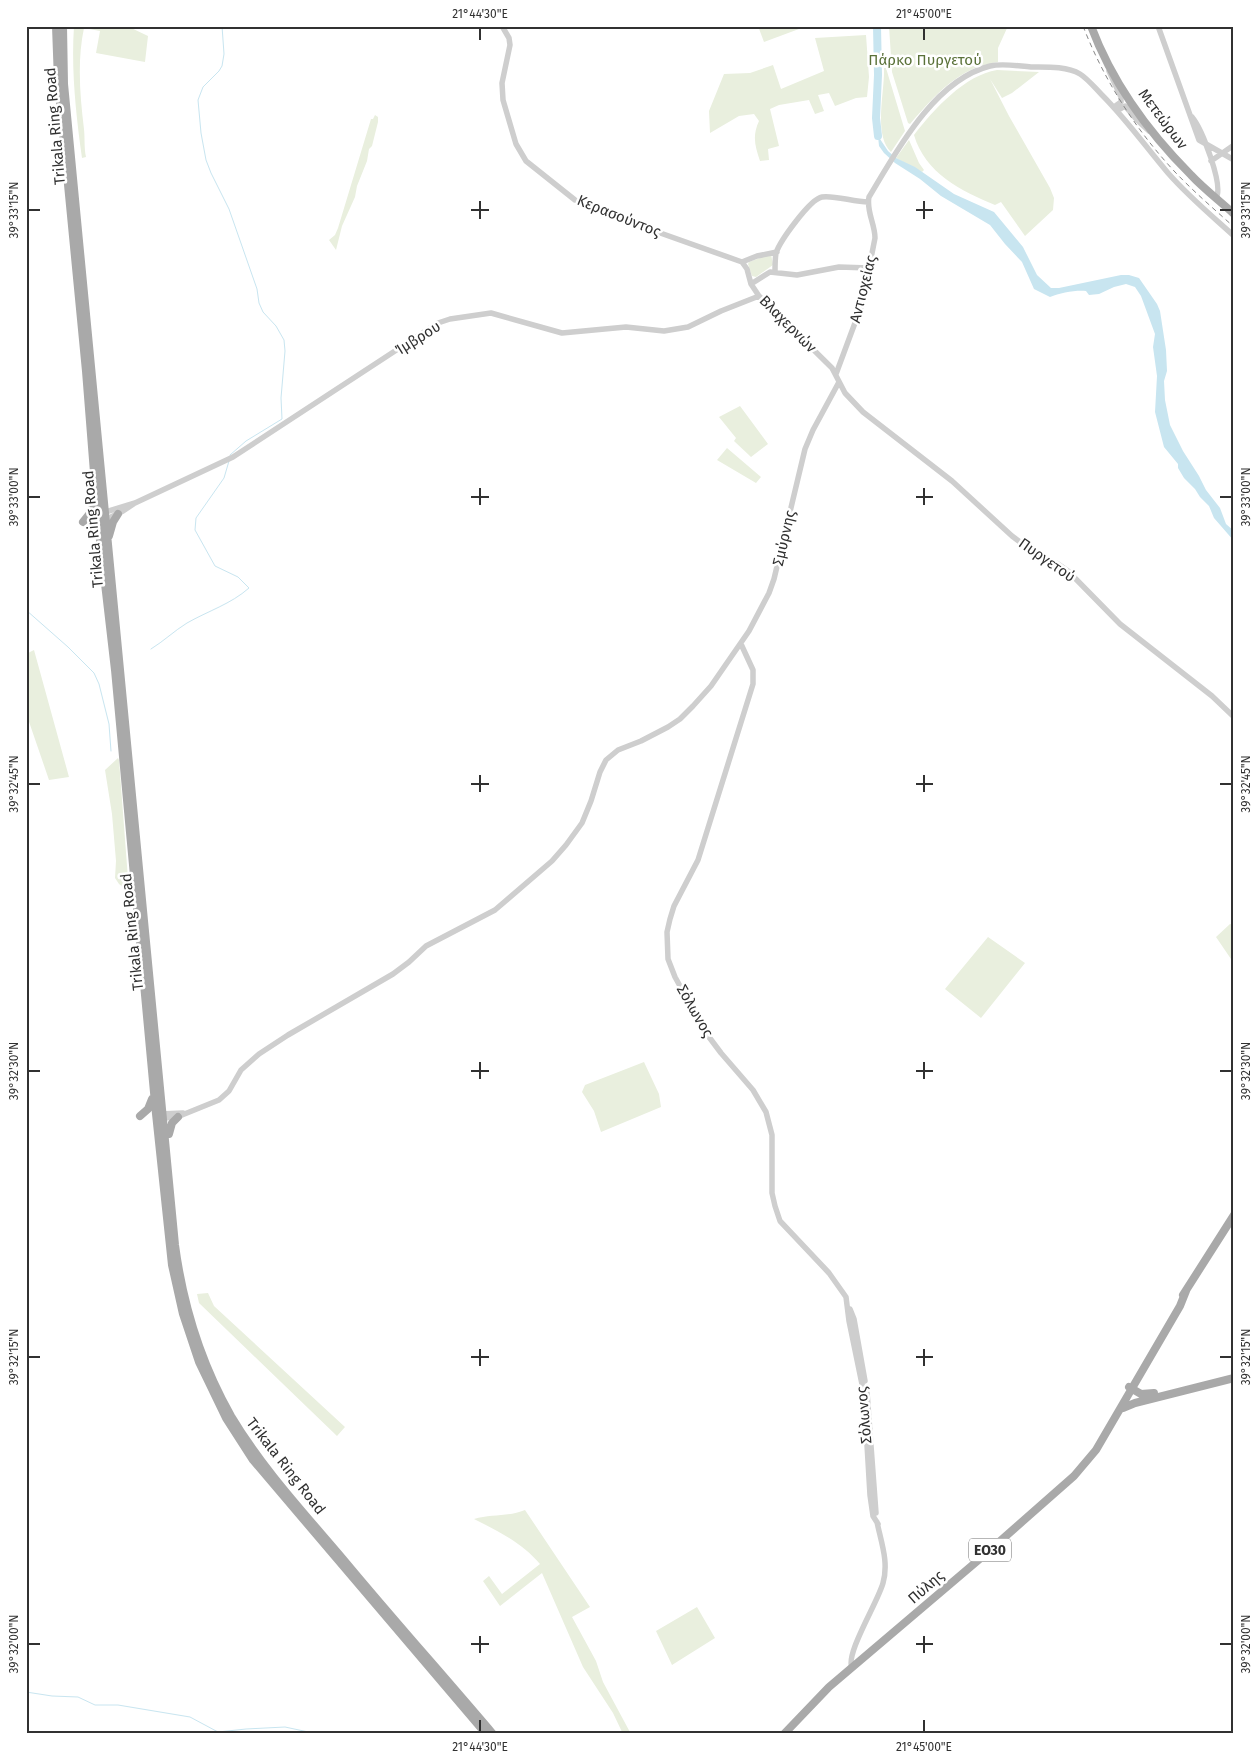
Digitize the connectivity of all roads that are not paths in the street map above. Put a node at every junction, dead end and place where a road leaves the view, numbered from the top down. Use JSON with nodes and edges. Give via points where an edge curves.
{"nodes":[{"id":1,"x":56,"y":26,"type":"edge"},
{"id":2,"x":63,"y":26,"type":"edge"},
{"id":3,"x":502,"y":26,"type":"edge"},
{"id":4,"x":1091,"y":26,"type":"edge"},
{"id":5,"x":1158,"y":26,"type":"edge"},
{"id":6,"x":1102,"y":50,"type":"junction"},
{"id":7,"x":1115,"y":109,"type":"junction"},
{"id":8,"x":1156,"y":136,"type":"junction"},
{"id":9,"x":1234,"y":145,"type":"edge"},
{"id":10,"x":1208,"y":146,"type":"junction"},
{"id":11,"x":1222,"y":154,"type":"junction"},
{"id":12,"x":1234,"y":160,"type":"edge"},
{"id":13,"x":1211,"y":161,"type":"junction"},
{"id":14,"x":1216,"y":198,"type":"junction"},
{"id":15,"x":868,"y":202,"type":"junction"},
{"id":16,"x":1234,"y":214,"type":"edge"},
{"id":17,"x":1234,"y":236,"type":"edge"},
{"id":18,"x":777,"y":252,"type":"junction"},
{"id":19,"x":742,"y":262,"type":"junction"},
{"id":20,"x":869,"y":268,"type":"junction"},
{"id":21,"x":775,"y":272,"type":"junction"},
{"id":22,"x":751,"y":284,"type":"junction"},
{"id":23,"x":759,"y":296,"type":"junction"},
{"id":24,"x":836,"y":374,"type":"junction"},
{"id":25,"x":839,"y":382,"type":"junction"},
{"id":26,"x":97,"y":496,"type":"junction"},
{"id":27,"x":135,"y":502,"type":"junction"},
{"id":28,"x":118,"y":514,"type":"junction"},
{"id":29,"x":102,"y":517,"type":"junction"},
{"id":30,"x":83,"y":522,"type":"dead end"},
{"id":31,"x":108,"y":541,"type":"junction"},
{"id":32,"x":741,"y":644,"type":"junction"},
{"id":33,"x":1234,"y":717,"type":"edge"},
{"id":34,"x":153,"y":1087,"type":"junction"},
{"id":35,"x":181,"y":1115,"type":"junction"},
{"id":36,"x":140,"y":1116,"type":"dead end"},
{"id":37,"x":160,"y":1116,"type":"junction"},
{"id":38,"x":167,"y":1144,"type":"junction"},
{"id":39,"x":1234,"y":1215,"type":"edge"},
{"id":40,"x":1186,"y":1292,"type":"junction"},
{"id":41,"x":1234,"y":1373,"type":"edge"},
{"id":42,"x":1234,"y":1378,"type":"edge"},
{"id":43,"x":1139,"y":1379,"type":"junction"},
{"id":44,"x":1129,"y":1390,"type":"junction"},
{"id":45,"x":1153,"y":1393,"type":"junction"},
{"id":46,"x":1147,"y":1400,"type":"junction"},
{"id":47,"x":1121,"y":1410,"type":"junction"},
{"id":48,"x":1087,"y":1461,"type":"junction"},
{"id":49,"x":852,"y":1668,"type":"junction"},
{"id":50,"x":486,"y":1734,"type":"edge"},
{"id":51,"x":493,"y":1734,"type":"edge"},
{"id":52,"x":784,"y":1734,"type":"edge"}],
"edges":[{"from":1,"to":26,"type":"main road","name":"Trikala Ring Road","via":[[58,81]]},
{"from":2,"to":29,"type":"main road","name":"Trikala Ring Road","via":[[64,84]]},
{"from":3,"to":19,"type":"street","name":"Κερασούντος","via":[[510,45],[502,89],[504,108],[519,151],[526,161],[575,200]]},
{"from":4,"to":6,"type":"main road","name":"Μετεώρων"},
{"from":5,"to":10,"type":"street","via":[[1190,116]]},
{"from":6,"to":7,"type":"street","via":[[1121,97]]},
{"from":6,"to":8,"type":"main road","name":"Μετεώρων","via":[[1128,98]]},
{"from":7,"to":8,"type":"street","via":[[1125,106],[1140,124]]},
{"from":7,"to":15,"type":"street","via":[[1080,74],[1069,70],[994,65],[970,74],[952,86],[916,122]]},
{"from":7,"to":17,"type":"street","via":[[1168,173]]},
{"from":8,"to":14,"type":"main road","name":"Μετεώρων","via":[[1192,177]]},
{"from":9,"to":11,"type":"street"},
{"from":10,"to":11,"type":"street"},
{"from":10,"to":13,"type":"street"},
{"from":11,"to":12,"type":"street"},
{"from":11,"to":13,"type":"street"},
{"from":13,"to":14,"type":"street","via":[[1218,190]]},
{"from":14,"to":16,"type":"main road","name":"Μετεώρων"},
{"from":15,"to":18,"type":"street","via":[[827,196],[816,199],[787,234]]},
{"from":15,"to":20,"type":"street","name":"Αντιοχείας","via":[[875,234]]},
{"from":18,"to":19,"type":"street"},
{"from":18,"to":21,"type":"street"},
{"from":19,"to":22,"type":"street","name":"Βλαχερνών"},
{"from":20,"to":21,"type":"street","via":[[840,266],[796,275]]},
{"from":20,"to":24,"type":"street","name":"Αντιοχείας","via":[[859,313]]},
{"from":21,"to":22,"type":"street","via":[[765,274]]},
{"from":22,"to":23,"type":"street","name":"Βλαχερνών"},
{"from":23,"to":24,"type":"street","name":"Βλαχερνών"},
{"from":23,"to":27,"type":"street","name":"Ίμβρου","via":[[688,327],[658,331],[619,327],[568,333],[491,313],[444,321],[233,457]]},
{"from":24,"to":25,"type":"street","name":"Βλαχερνών"},
{"from":25,"to":32,"type":"street","name":"Σμύρνης","via":[[803,456],[772,585]]},
{"from":25,"to":33,"type":"street","name":"Πυργετού","via":[[850,400],[863,412],[945,476],[1037,556],[1068,571],[1120,624]]},
{"from":26,"to":29,"type":"main road","name":"Trikala Ring Road"},
{"from":26,"to":30,"type":"main road"},
{"from":27,"to":28,"type":"street"},
{"from":27,"to":29,"type":"street"},
{"from":28,"to":29,"type":"street"},
{"from":28,"to":31,"type":"main road"},
{"from":29,"to":31,"type":"main road","name":"Trikala Ring Road"},
{"from":29,"to":34,"type":"main road","name":"Trikala Ring Road"},
{"from":31,"to":37,"type":"main road","name":"Trikala Ring Road"},
{"from":32,"to":35,"type":"street","name":"Σμύρνης","via":[[711,686],[680,719],[610,756],[600,772],[578,830],[548,865],[505,903],[426,946],[393,974],[278,1041],[243,1067],[224,1097]]},
{"from":32,"to":49,"type":"street","name":"Σόλωνος","via":[[753,670],[752,689],[698,860],[670,920],[668,959],[706,1033],[753,1090],[766,1112],[772,1142],[772,1193],[780,1221],[846,1297],[864,1394],[873,1516],[878,1524],[885,1564],[883,1582],[852,1652]]},
{"from":34,"to":36,"type":"main road","via":[[150,1106]]},
{"from":34,"to":37,"type":"main road","name":"Trikala Ring Road"},
{"from":35,"to":37,"type":"street","name":"Σμύρνης"},
{"from":35,"to":38,"type":"main road","via":[[170,1127]]},
{"from":37,"to":38,"type":"main road","name":"Trikala Ring Road"},
{"from":37,"to":50,"type":"main road","name":"Trikala Ring Road","via":[[176,1288],[192,1345],[219,1406],[275,1488]]},
{"from":38,"to":51,"type":"main road","name":"Trikala Ring Road","via":[[175,1245],[182,1287],[204,1360],[231,1416],[280,1484]]},
{"from":39,"to":40,"type":"main road","number":"ΕΟ30"},
{"from":40,"to":43,"type":"main road","name":"Πύλης","number":"ΕΟ30"},
{"from":40,"to":44,"type":"main road","name":"Πύλης","number":"ΕΟ30"},
{"from":41,"to":45,"type":"main road"},
{"from":42,"to":46,"type":"main road"},
{"from":43,"to":44,"type":"main road","name":"Πύλης","number":"ΕΟ30"},
{"from":43,"to":45,"type":"main road","via":[[1140,1390]]},
{"from":44,"to":45,"type":"main road","via":[[1143,1395]]},
{"from":44,"to":46,"type":"main road","via":[[1138,1398]]},
{"from":44,"to":47,"type":"main road","name":"Πύλης","number":"ΕΟ30"},
{"from":44,"to":48,"type":"main road","name":"Πύλης","number":"ΕΟ30"},
{"from":46,"to":47,"type":"main road"},
{"from":47,"to":48,"type":"main road","name":"Πύλης","number":"ΕΟ30"},
{"from":48,"to":49,"type":"main road","name":"Πύλης","number":"ΕΟ30","via":[[1051,1498]]},
{"from":49,"to":52,"type":"main road","name":"Πύλης","number":"ΕΟ30"}]}
